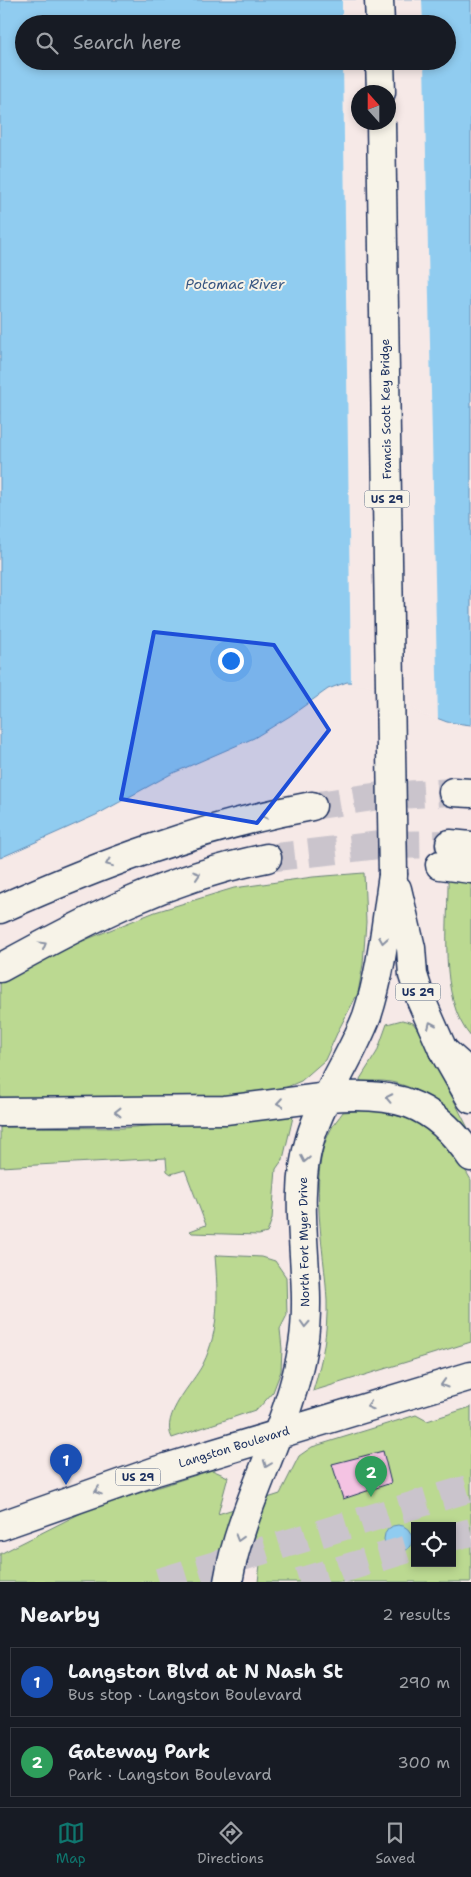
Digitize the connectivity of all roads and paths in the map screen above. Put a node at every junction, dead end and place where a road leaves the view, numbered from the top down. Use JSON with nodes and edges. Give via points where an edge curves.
{"nodes":[{"id":1,"x":379,"y":0,"type":"edge"},
{"id":2,"x":380,"y":15,"type":"edge"},
{"id":3,"x":380,"y":70,"type":"edge"},
{"id":4,"x":381,"y":85,"type":"edge"},
{"id":5,"x":381,"y":130,"type":"edge"},
{"id":6,"x":312,"y":806,"type":"tunnel mouth"},
{"id":7,"x":454,"y":851,"type":"edge"},
{"id":8,"x":267,"y":858,"type":"tunnel mouth"},
{"id":9,"x":471,"y":869,"type":"edge"},
{"id":10,"x":394,"y":875,"type":"junction"},
{"id":11,"x":0,"y":909,"type":"edge"},
{"id":12,"x":0,"y":968,"type":"edge"},
{"id":13,"x":443,"y":1050,"type":"junction"},
{"id":14,"x":471,"y":1075,"type":"edge"},
{"id":15,"x":328,"y":1098,"type":"junction"},
{"id":16,"x":471,"y":1099,"type":"edge"},
{"id":17,"x":0,"y":1112,"type":"edge"},
{"id":18,"x":471,"y":1157,"type":"edge"},
{"id":19,"x":471,"y":1376,"type":"edge"},
{"id":20,"x":278,"y":1433,"type":"junction"},
{"id":21,"x":0,"y":1526,"type":"edge"},
{"id":22,"x":228,"y":1582,"type":"edge"}],
"edges":[{"from":1,"to":2,"type":"main road"},
{"from":3,"to":4,"type":"main road"},
{"from":5,"to":10,"type":"main road","name":"Francis Scott Key Bridge","number":"US 29","bridge":true},
{"from":6,"to":11,"type":"main road","one_way":true,"via":[[245,819],[174,840],[88,871]]},
{"from":7,"to":9,"type":"main road"},
{"from":12,"to":8,"type":"main road","one_way":true,"via":[[151,891],[206,872]]},
{"from":13,"to":10,"type":"main road","number":"US 29","one_way":true,"via":[[413,976]]},
{"from":10,"to":15,"type":"main road","name":"North Fort Myer Drive","number":"US 29","one_way":true,"via":[[367,1015]]},
{"from":13,"to":14,"type":"main road"},
{"from":13,"to":16,"type":"main road","number":"US 29"},
{"from":15,"to":17,"type":"main road","one_way":true,"via":[[225,1110]]},
{"from":18,"to":15,"type":"main road","one_way":true,"via":[[448,1128],[418,1107],[379,1096]]},
{"from":15,"to":20,"type":"main road","name":"North Fort Myer Drive","number":"US 29","one_way":true,"via":[[310,1137],[304,1164],[302,1240],[306,1290],[303,1344]]},
{"from":19,"to":20,"type":"main road","name":"Langston Boulevard","one_way":true},
{"from":20,"to":21,"type":"main road","name":"Langston Boulevard","number":"US 29","one_way":true,"via":[[156,1471]]},
{"from":20,"to":22,"type":"main road","name":"North Fort Myer Drive","one_way":true,"via":[[240,1534]]}]}
